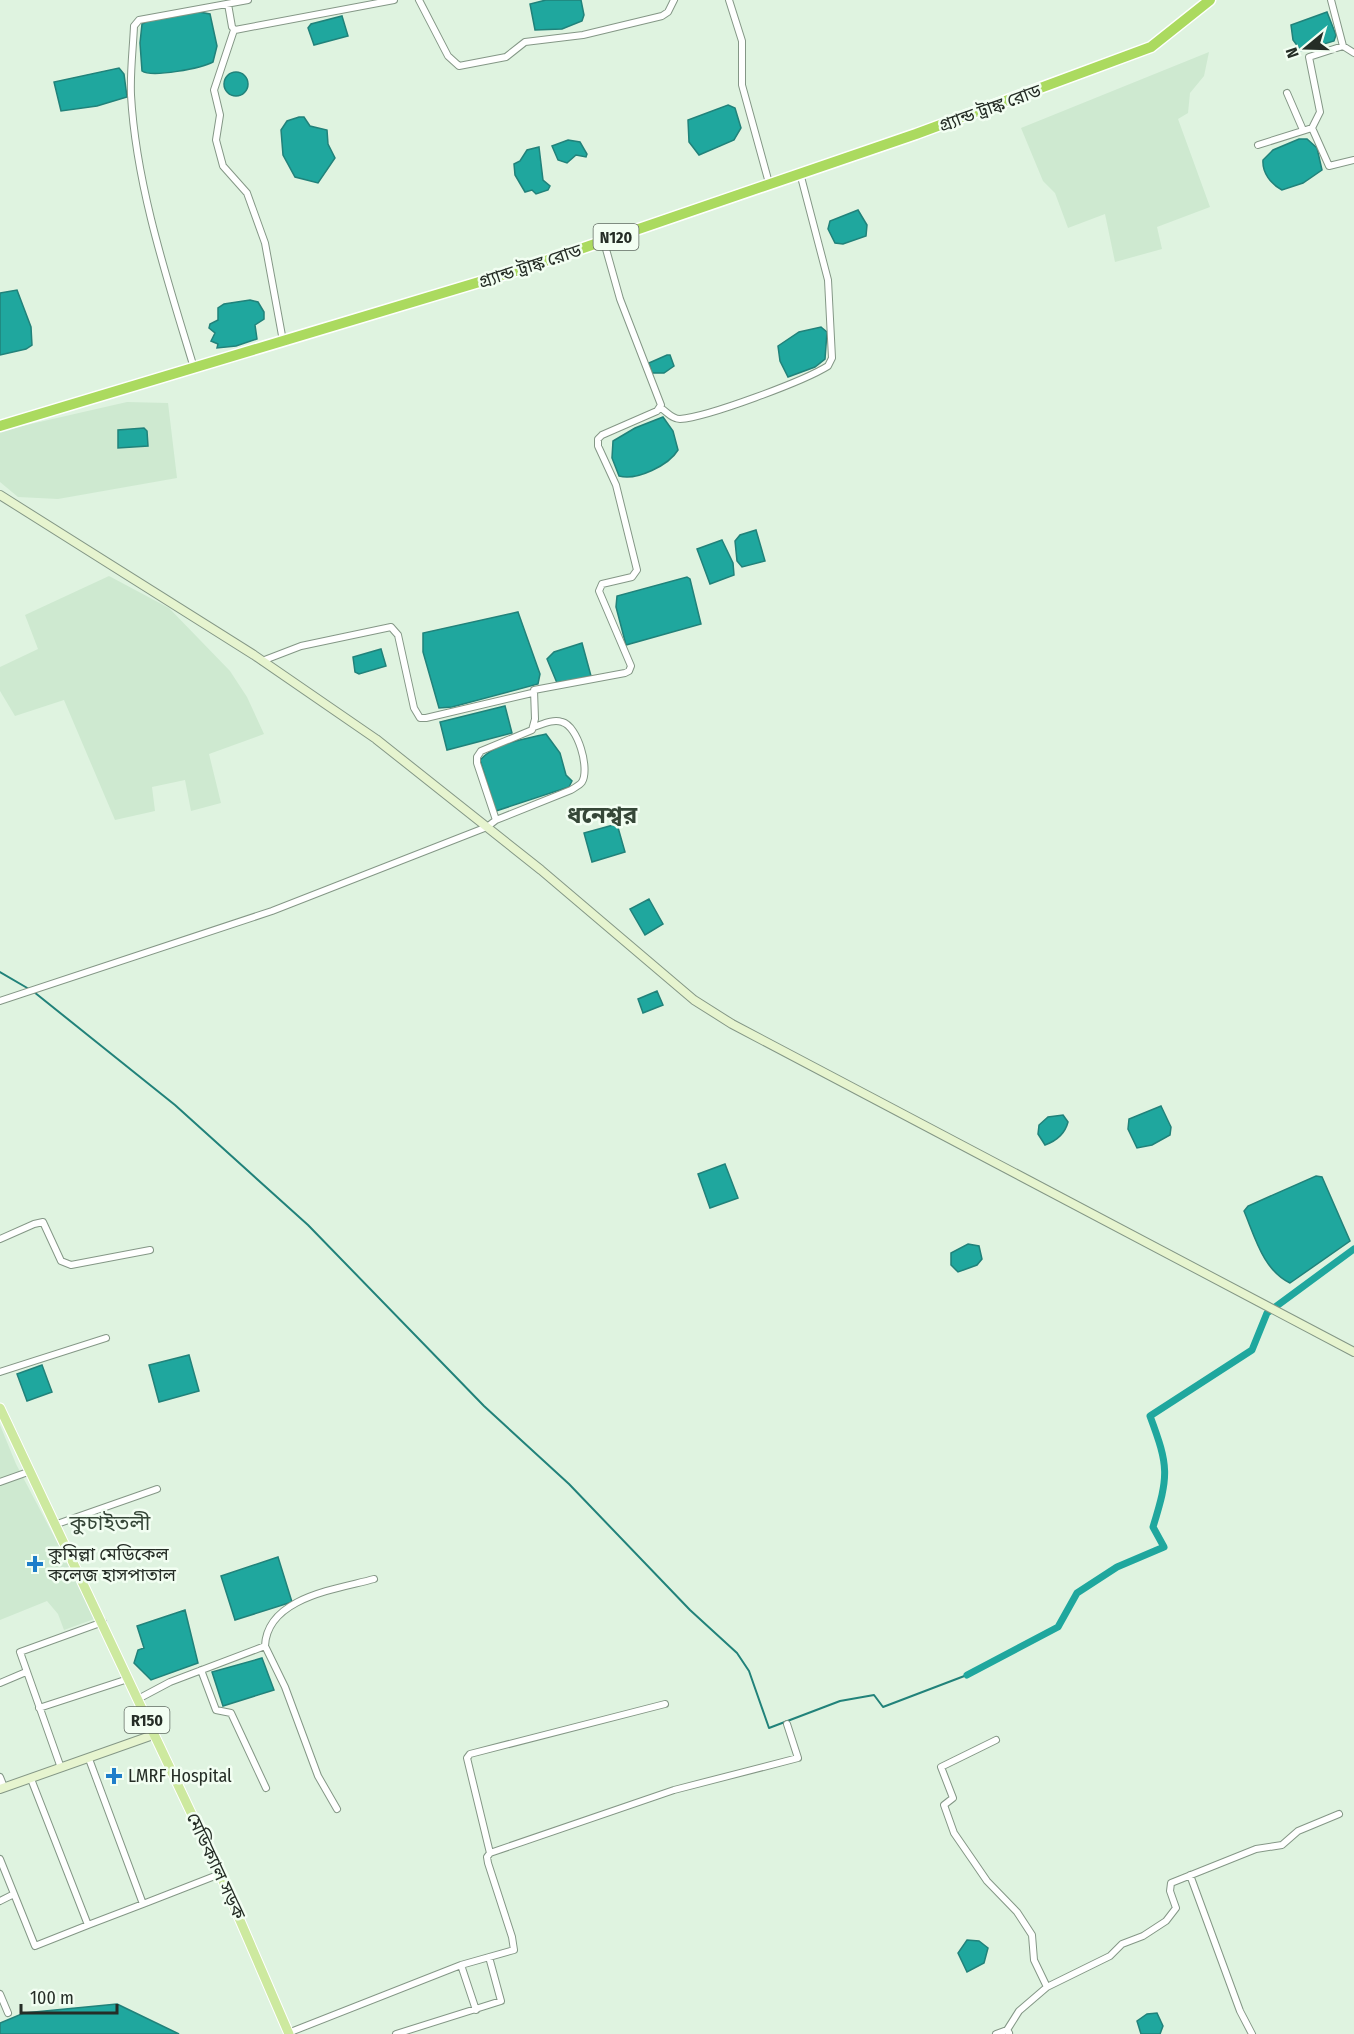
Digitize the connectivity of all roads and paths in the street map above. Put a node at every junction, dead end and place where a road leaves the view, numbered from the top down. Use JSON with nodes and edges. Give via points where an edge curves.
{"nodes":[{"id":1,"x":249,"y":0,"type":"edge"},
{"id":2,"x":394,"y":0,"type":"edge"},
{"id":3,"x":419,"y":0,"type":"edge"},
{"id":4,"x":674,"y":0,"type":"edge"},
{"id":5,"x":729,"y":0,"type":"edge"},
{"id":6,"x":1210,"y":0,"type":"edge"},
{"id":7,"x":1331,"y":0,"type":"edge"},
{"id":8,"x":228,"y":4,"type":"junction"},
{"id":9,"x":234,"y":30,"type":"junction"},
{"id":10,"x":1343,"y":46,"type":"junction"},
{"id":11,"x":1354,"y":53,"type":"edge"},
{"id":12,"x":1287,"y":93,"type":"dead end"},
{"id":13,"x":1312,"y":128,"type":"junction"},
{"id":14,"x":1303,"y":130,"type":"junction"},
{"id":15,"x":1257,"y":144,"type":"dead end"},
{"id":16,"x":1354,"y":160,"type":"edge"},
{"id":17,"x":800,"y":173,"type":"junction"},
{"id":18,"x":770,"y":183,"type":"junction"},
{"id":19,"x":604,"y":242,"type":"junction"},
{"id":20,"x":283,"y":342,"type":"junction"},
{"id":21,"x":195,"y":369,"type":"junction"},
{"id":22,"x":661,"y":408,"type":"junction"},
{"id":23,"x":0,"y":426,"type":"edge"},
{"id":24,"x":0,"y":495,"type":"edge"},
{"id":25,"x":262,"y":661,"type":"junction"},
{"id":26,"x":532,"y":693,"type":"junction"},
{"id":27,"x":534,"y":727,"type":"junction"},
{"id":28,"x":496,"y":820,"type":"junction"},
{"id":29,"x":487,"y":827,"type":"junction"},
{"id":30,"x":0,"y":1001,"type":"edge"},
{"id":31,"x":0,"y":1239,"type":"edge"},
{"id":32,"x":150,"y":1250,"type":"dead end"},
{"id":33,"x":106,"y":1338,"type":"dead end"},
{"id":34,"x":1354,"y":1352,"type":"edge"},
{"id":35,"x":0,"y":1372,"type":"edge"},
{"id":36,"x":0,"y":1408,"type":"edge"},
{"id":37,"x":28,"y":1472,"type":"junction"},
{"id":38,"x":0,"y":1482,"type":"edge"},
{"id":39,"x":157,"y":1489,"type":"dead end"},
{"id":40,"x":57,"y":1524,"type":"junction"},
{"id":41,"x":374,"y":1579,"type":"dead end"},
{"id":42,"x":103,"y":1622,"type":"junction"},
{"id":43,"x":265,"y":1646,"type":"junction"},
{"id":44,"x":201,"y":1670,"type":"junction"},
{"id":45,"x":26,"y":1672,"type":"junction"},
{"id":46,"x":128,"y":1679,"type":"junction"},
{"id":47,"x":0,"y":1683,"type":"edge"},
{"id":48,"x":138,"y":1699,"type":"junction"},
{"id":49,"x":665,"y":1704,"type":"dead end"},
{"id":50,"x":39,"y":1708,"type":"junction"},
{"id":51,"x":787,"y":1724,"type":"dead end"},
{"id":52,"x":153,"y":1735,"type":"junction"},
{"id":53,"x":996,"y":1740,"type":"dead end"},
{"id":54,"x":89,"y":1759,"type":"junction"},
{"id":55,"x":61,"y":1768,"type":"junction"},
{"id":56,"x":0,"y":1777,"type":"edge"},
{"id":57,"x":31,"y":1779,"type":"junction"},
{"id":58,"x":2,"y":1788,"type":"edge"},
{"id":59,"x":266,"y":1788,"type":"dead end"},
{"id":60,"x":337,"y":1809,"type":"dead end"},
{"id":61,"x":1339,"y":1814,"type":"dead end"},
{"id":62,"x":490,"y":1853,"type":"junction"},
{"id":63,"x":0,"y":1859,"type":"edge"},
{"id":64,"x":220,"y":1874,"type":"junction"},
{"id":65,"x":1190,"y":1875,"type":"junction"},
{"id":66,"x":14,"y":1894,"type":"junction"},
{"id":67,"x":0,"y":1901,"type":"edge"},
{"id":68,"x":143,"y":1904,"type":"junction"},
{"id":69,"x":88,"y":1925,"type":"junction"},
{"id":70,"x":489,"y":1957,"type":"junction"},
{"id":71,"x":461,"y":1965,"type":"junction"},
{"id":72,"x":1047,"y":1987,"type":"junction"},
{"id":73,"x":0,"y":1994,"type":"edge"},
{"id":74,"x":476,"y":2010,"type":"junction"},
{"id":75,"x":8,"y":2013,"type":"dead end"},
{"id":76,"x":1008,"y":2032,"type":"edge"},
{"id":77,"x":289,"y":2034,"type":"edge"},
{"id":78,"x":396,"y":2034,"type":"edge"},
{"id":79,"x":996,"y":2034,"type":"edge"},
{"id":80,"x":1252,"y":2034,"type":"edge"}],
"edges":[{"from":1,"to":8,"type":"street"},
{"from":2,"to":9,"type":"street"},
{"from":3,"to":4,"type":"street","via":[[448,56],[459,66],[506,57],[532,40],[583,35],[662,16]]},
{"from":5,"to":18,"type":"street","via":[[742,41],[744,94]]},
{"from":6,"to":17,"type":"highway","name":"গ্র্যান্ড ট্রাঙ্ক রোড","number":"N120","via":[[1151,47]]},
{"from":7,"to":10,"type":"street"},
{"from":8,"to":9,"type":"street"},
{"from":8,"to":21,"type":"street","via":[[139,20],[134,26],[131,95],[142,170],[160,253]]},
{"from":9,"to":20,"type":"street","via":[[214,90],[220,115],[216,140],[222,166],[247,193],[266,243]]},
{"from":10,"to":11,"type":"street"},
{"from":10,"to":13,"type":"street","via":[[1310,57],[1320,112]]},
{"from":12,"to":14,"type":"street"},
{"from":13,"to":14,"type":"street"},
{"from":13,"to":16,"type":"street","via":[[1329,166]]},
{"from":14,"to":15,"type":"street"},
{"from":17,"to":18,"type":"highway","name":"গ্র্যান্ড ট্রাঙ্ক রোড","number":"N120"},
{"from":17,"to":22,"type":"street","via":[[828,280],[832,358],[828,366],[768,392],[701,414],[679,419]]},
{"from":18,"to":19,"type":"highway","name":"গ্র্যান্ড ট্রাঙ্ক রোড","number":"N120"},
{"from":19,"to":20,"type":"highway","name":"গ্র্যান্ড ট্রাঙ্ক রোড","number":"N120"},
{"from":19,"to":22,"type":"street","via":[[620,299]]},
{"from":20,"to":21,"type":"highway","name":"গ্র্যান্ড ট্রাঙ্ক রোড","number":"N120"},
{"from":21,"to":23,"type":"highway","name":"গ্র্যান্ড ট্রাঙ্ক রোড","number":"N120"},
{"from":22,"to":26,"type":"street","via":[[598,439],[616,485],[637,570],[632,577],[602,584],[599,591],[627,655],[629,671]]},
{"from":24,"to":25,"type":"main road"},
{"from":25,"to":26,"type":"street","via":[[301,646],[391,627],[398,635],[414,708],[420,717]]},
{"from":25,"to":29,"type":"main road","via":[[376,739]]},
{"from":26,"to":27,"type":"street"},
{"from":27,"to":28,"type":"street","via":[[485,748],[477,757]]},
{"from":27,"to":28,"type":"street","via":[[562,722],[571,727],[581,750],[585,773],[581,783]]},
{"from":28,"to":29,"type":"street"},
{"from":29,"to":30,"type":"street","via":[[272,910]]},
{"from":29,"to":34,"type":"main road","via":[[694,1000],[732,1024]]},
{"from":31,"to":32,"type":"street","via":[[43,1222],[61,1261],[71,1265]]},
{"from":33,"to":35,"type":"street"},
{"from":36,"to":37,"type":"main road","name":"মেডিক্যাল সড়ক","number":"R150"},
{"from":37,"to":38,"type":"street"},
{"from":37,"to":40,"type":"main road","name":"মেডিক্যাল সড়ক","number":"R150"},
{"from":39,"to":40,"type":"street"},
{"from":40,"to":42,"type":"main road","name":"মেডিক্যাল সড়ক","number":"R150"},
{"from":41,"to":43,"type":"street","via":[[291,1606],[270,1627]]},
{"from":42,"to":45,"type":"street","via":[[24,1648],[20,1655]]},
{"from":42,"to":46,"type":"main road","name":"মেডিক্যাল সড়ক","number":"R150"},
{"from":43,"to":44,"type":"street"},
{"from":43,"to":60,"type":"street","via":[[285,1687],[318,1776]]},
{"from":44,"to":48,"type":"street"},
{"from":44,"to":59,"type":"street","via":[[216,1710],[231,1713]]},
{"from":45,"to":47,"type":"street"},
{"from":45,"to":50,"type":"street"},
{"from":46,"to":48,"type":"main road","name":"মেডিক্যাল সড়ক","number":"R150"},
{"from":46,"to":50,"type":"street"},
{"from":48,"to":52,"type":"main road","name":"মেডিক্যাল সড়ক","number":"R150"},
{"from":49,"to":62,"type":"street","via":[[470,1754],[467,1758]]},
{"from":50,"to":55,"type":"street"},
{"from":51,"to":62,"type":"street","via":[[798,1758],[674,1790]]},
{"from":52,"to":54,"type":"main road"},
{"from":52,"to":64,"type":"main road","name":"মেডিক্যাল সড়ক","number":"R150"},
{"from":53,"to":72,"type":"street","via":[[942,1764],[953,1799],[944,1805],[954,1833],[974,1863],[1032,1935],[1034,1960]]},
{"from":54,"to":55,"type":"main road"},
{"from":54,"to":68,"type":"street"},
{"from":55,"to":57,"type":"main road"},
{"from":56,"to":58,"type":"street"},
{"from":57,"to":58,"type":"main road"},
{"from":57,"to":69,"type":"street"},
{"from":61,"to":65,"type":"street","via":[[1298,1831],[1282,1845],[1256,1849]]},
{"from":62,"to":70,"type":"street","via":[[488,1863],[515,1948]]},
{"from":63,"to":66,"type":"street"},
{"from":64,"to":68,"type":"street"},
{"from":64,"to":77,"type":"main road","name":"মেডিক্যাল সড়ক","number":"R150"},
{"from":65,"to":72,"type":"street","via":[[1171,1883],[1176,1908],[1166,1921],[1122,1944],[1110,1956]]},
{"from":65,"to":80,"type":"street"},
{"from":66,"to":67,"type":"street"},
{"from":66,"to":69,"type":"street","via":[[35,1946]]},
{"from":68,"to":69,"type":"street"},
{"from":70,"to":71,"type":"street"},
{"from":70,"to":74,"type":"street","via":[[502,2000]]},
{"from":71,"to":74,"type":"street"},
{"from":71,"to":77,"type":"street"},
{"from":72,"to":76,"type":"street","via":[[1019,2011]]},
{"from":73,"to":75,"type":"street"},
{"from":74,"to":78,"type":"street"},
{"from":76,"to":79,"type":"street"}]}
